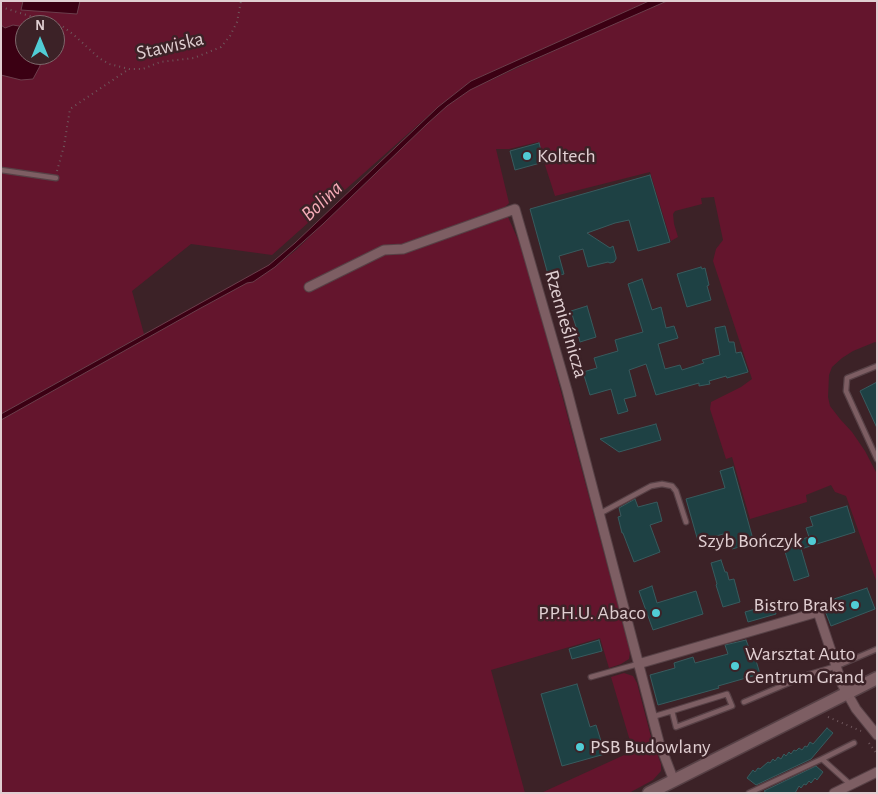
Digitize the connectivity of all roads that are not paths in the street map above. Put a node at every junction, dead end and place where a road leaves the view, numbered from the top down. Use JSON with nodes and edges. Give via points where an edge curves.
{"nodes":[{"id":1,"x":1,"y":170,"type":"edge"},
{"id":2,"x":56,"y":178,"type":"road end"},
{"id":3,"x":309,"y":287,"type":"dead end"},
{"id":4,"x":877,"y":366,"type":"edge"},
{"id":5,"x":877,"y":459,"type":"edge"},
{"id":6,"x":599,"y":514,"type":"junction"},
{"id":7,"x":686,"y":522,"type":"dead end"},
{"id":8,"x":877,"y":649,"type":"edge"},
{"id":9,"x":638,"y":664,"type":"junction"},
{"id":10,"x":837,"y":666,"type":"junction"},
{"id":11,"x":591,"y":677,"type":"dead end"},
{"id":12,"x":877,"y":678,"type":"edge"},
{"id":13,"x":847,"y":693,"type":"junction"},
{"id":14,"x":744,"y":702,"type":"dead end"},
{"id":15,"x":672,"y":711,"type":"junction"},
{"id":16,"x":652,"y":717,"type":"junction"},
{"id":17,"x":877,"y":735,"type":"edge"},
{"id":18,"x":854,"y":743,"type":"dead end"},
{"id":19,"x":822,"y":759,"type":"junction"},
{"id":20,"x":877,"y":772,"type":"edge"},
{"id":21,"x":674,"y":781,"type":"junction"},
{"id":22,"x":851,"y":785,"type":"junction"},
{"id":23,"x":649,"y":793,"type":"edge"},
{"id":24,"x":749,"y":793,"type":"edge"},
{"id":25,"x":834,"y":793,"type":"edge"}],
"edges":[{"from":1,"to":2,"type":"lane"},
{"from":3,"to":6,"type":"street","name":"Rzemieślnicza","via":[[384,250],[403,249],[515,209]]},
{"from":4,"to":5,"type":"lane","via":[[847,378],[846,391]]},
{"from":6,"to":7,"type":"lane","via":[[651,486],[662,484],[672,486],[676,491]]},
{"from":6,"to":9,"type":"street","name":"Rzemieślnicza"},
{"from":8,"to":10,"type":"lane"},
{"from":9,"to":10,"type":"street","via":[[818,612]]},
{"from":9,"to":11,"type":"lane"},
{"from":9,"to":16,"type":"street","name":"Rzemieślnicza"},
{"from":10,"to":13,"type":"street"},
{"from":10,"to":14,"type":"lane"},
{"from":12,"to":13,"type":"street"},
{"from":13,"to":17,"type":"street"},
{"from":13,"to":21,"type":"street"},
{"from":15,"to":15,"type":"lane","via":[[727,694],[732,706],[676,727]]},
{"from":15,"to":16,"type":"lane"},
{"from":16,"to":21,"type":"street","name":"Rzemieślnicza"},
{"from":18,"to":19,"type":"lane"},
{"from":19,"to":22,"type":"lane"},
{"from":19,"to":24,"type":"lane"},
{"from":20,"to":22,"type":"street"},
{"from":21,"to":23,"type":"street"},
{"from":22,"to":25,"type":"street"}]}
